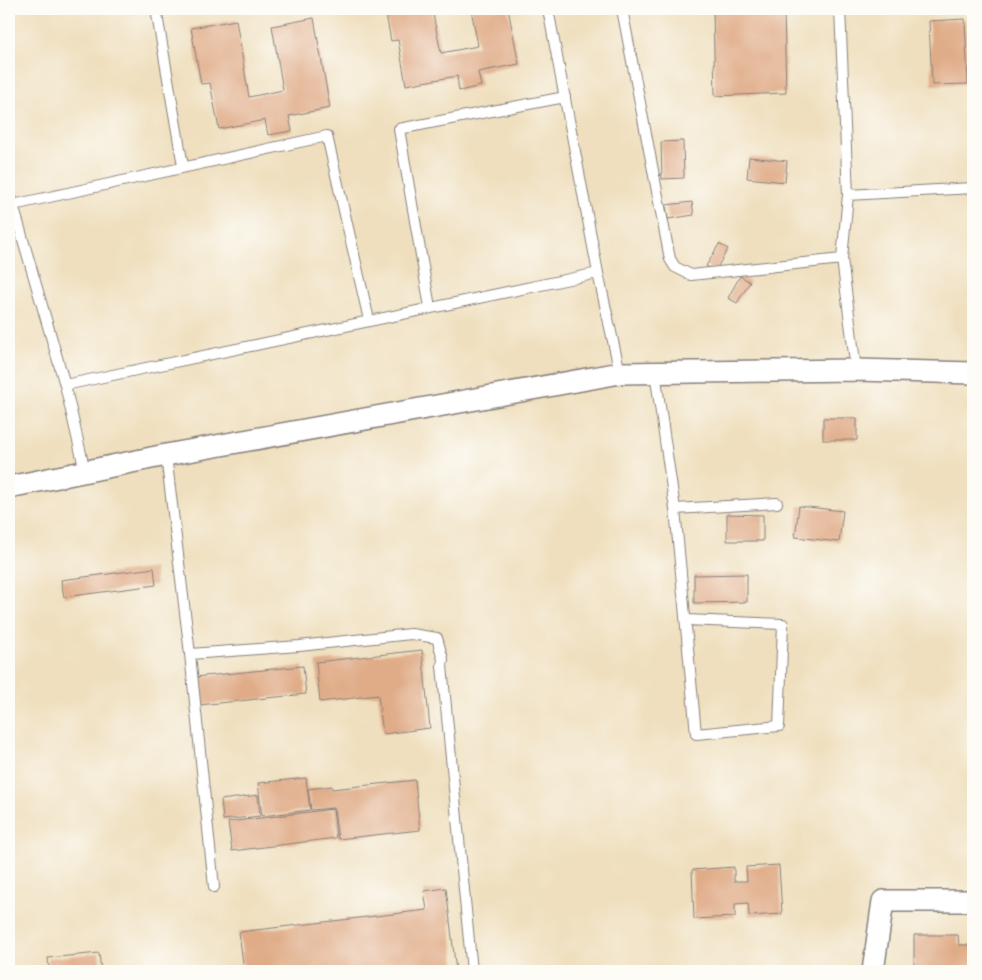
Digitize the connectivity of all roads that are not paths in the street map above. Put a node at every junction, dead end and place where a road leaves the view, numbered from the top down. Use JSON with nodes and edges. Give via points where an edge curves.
{"nodes":[{"id":1,"x":156,"y":9,"type":"edge"},
{"id":2,"x":548,"y":9,"type":"edge"},
{"id":3,"x":622,"y":9,"type":"edge"},
{"id":4,"x":840,"y":9,"type":"edge"},
{"id":5,"x":565,"y":97,"type":"junction"},
{"id":6,"x":183,"y":166,"type":"junction"},
{"id":7,"x":973,"y":188,"type":"edge"},
{"id":8,"x":9,"y":191,"type":"edge"},
{"id":9,"x":848,"y":195,"type":"junction"},
{"id":10,"x":13,"y":205,"type":"junction"},
{"id":11,"x":842,"y":259,"type":"junction"},
{"id":12,"x":598,"y":273,"type":"junction"},
{"id":13,"x":430,"y":307,"type":"junction"},
{"id":14,"x":369,"y":320,"type":"junction"},
{"id":15,"x":856,"y":370,"type":"junction"},
{"id":16,"x":654,"y":372,"type":"junction"},
{"id":17,"x":620,"y":373,"type":"junction"},
{"id":18,"x":973,"y":373,"type":"edge"},
{"id":19,"x":65,"y":385,"type":"junction"},
{"id":20,"x":166,"y":456,"type":"junction"},
{"id":21,"x":85,"y":471,"type":"junction"},
{"id":22,"x":9,"y":487,"type":"edge"},
{"id":23,"x":777,"y":503,"type":"dead end"},
{"id":24,"x":675,"y":508,"type":"junction"},
{"id":25,"x":686,"y":620,"type":"junction"},
{"id":26,"x":190,"y":654,"type":"junction"},
{"id":27,"x":214,"y":888,"type":"dead end"},
{"id":28,"x":973,"y":900,"type":"edge"},
{"id":29,"x":472,"y":971,"type":"edge"},
{"id":30,"x":873,"y":971,"type":"edge"}],
"edges":[{"from":1,"to":6,"type":"lane"},
{"from":2,"to":5,"type":"lane"},
{"from":3,"to":11,"type":"lane","via":[[670,259],[675,267],[691,275]]},
{"from":4,"to":9,"type":"lane"},
{"from":5,"to":12,"type":"lane"},
{"from":5,"to":13,"type":"lane","via":[[399,129]]},
{"from":6,"to":10,"type":"lane"},
{"from":6,"to":14,"type":"lane","via":[[327,136]]},
{"from":7,"to":9,"type":"lane"},
{"from":8,"to":10,"type":"lane"},
{"from":9,"to":11,"type":"lane"},
{"from":10,"to":19,"type":"lane"},
{"from":11,"to":15,"type":"lane"},
{"from":12,"to":13,"type":"lane"},
{"from":12,"to":17,"type":"lane"},
{"from":13,"to":14,"type":"lane"},
{"from":14,"to":19,"type":"lane"},
{"from":15,"to":16,"type":"street"},
{"from":15,"to":18,"type":"street"},
{"from":16,"to":17,"type":"street"},
{"from":16,"to":24,"type":"lane"},
{"from":17,"to":20,"type":"street"},
{"from":19,"to":21,"type":"lane"},
{"from":20,"to":21,"type":"street"},
{"from":20,"to":26,"type":"lane"},
{"from":21,"to":22,"type":"street"},
{"from":23,"to":24,"type":"lane"},
{"from":24,"to":25,"type":"lane"},
{"from":25,"to":25,"type":"lane","via":[[696,734],[779,726],[783,624]]},
{"from":26,"to":27,"type":"lane"},
{"from":26,"to":29,"type":"lane","via":[[411,634],[437,638],[444,659],[442,666]]},
{"from":28,"to":30,"type":"street","via":[[883,901]]}]}
